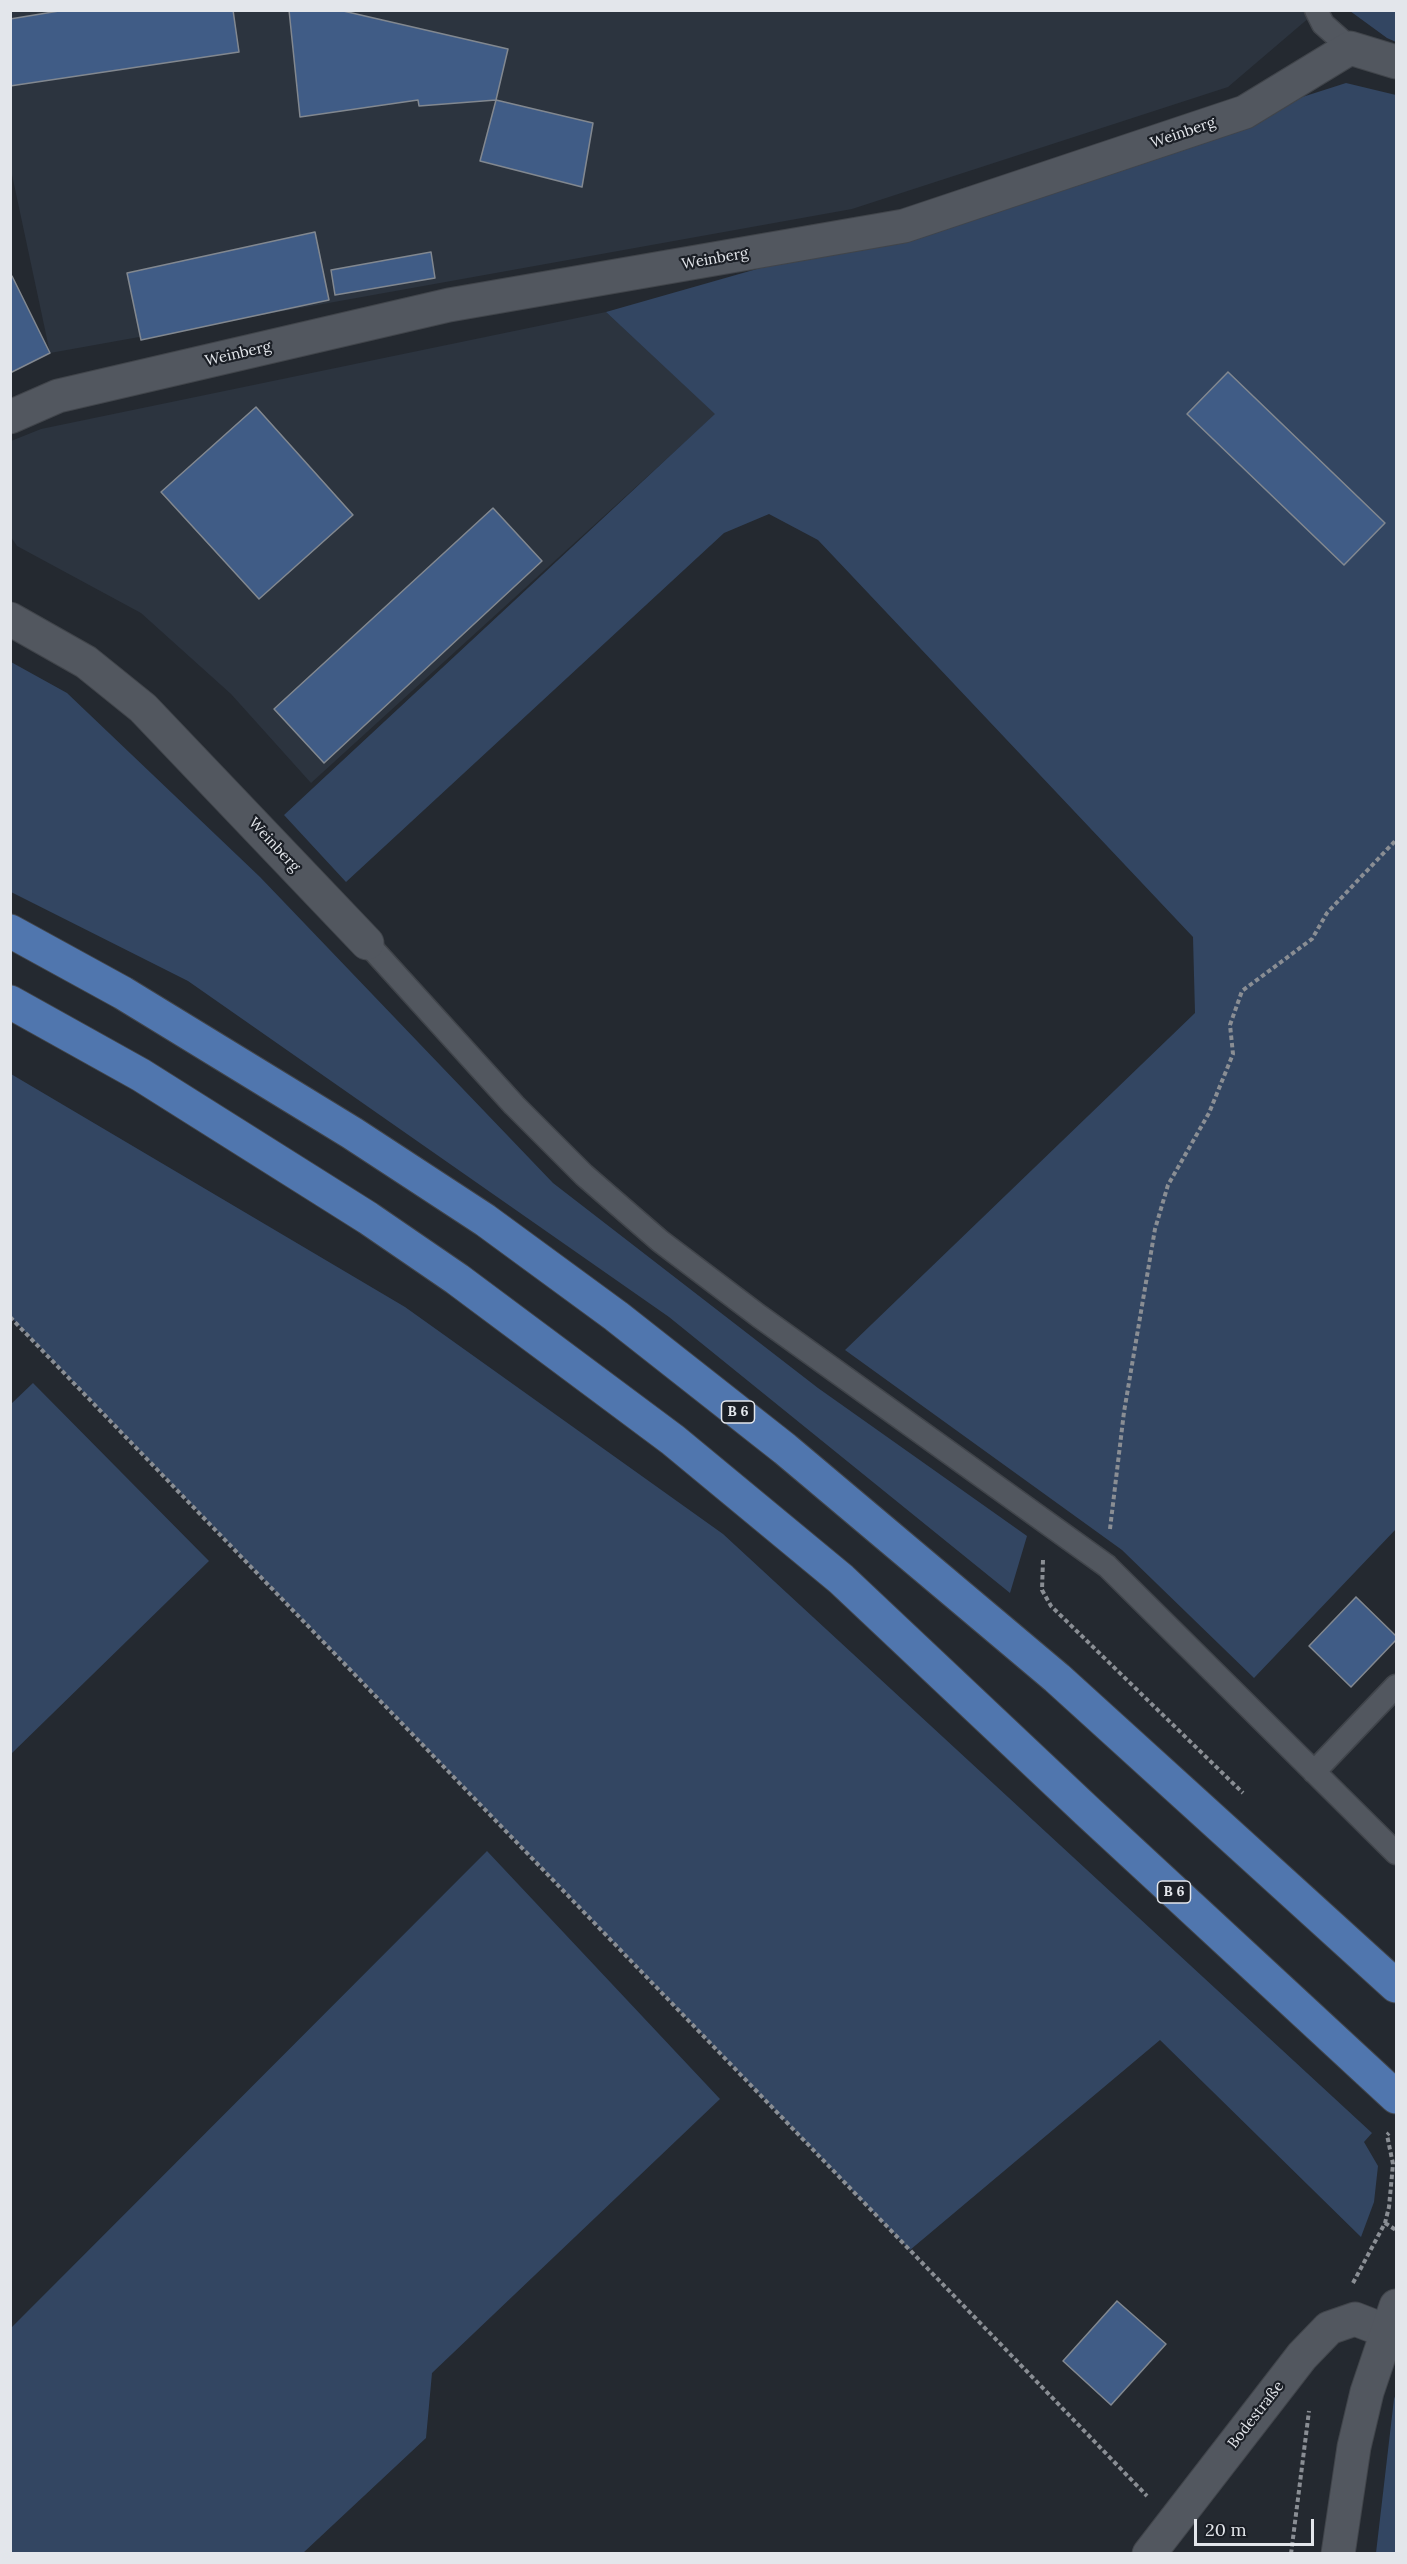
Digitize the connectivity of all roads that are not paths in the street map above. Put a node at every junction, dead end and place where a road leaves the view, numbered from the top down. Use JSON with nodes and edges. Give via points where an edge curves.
{"nodes":[{"id":1,"x":1316,"y":10,"type":"edge"},
{"id":2,"x":1350,"y":48,"type":"junction"},
{"id":3,"x":1396,"y":62,"type":"edge"},
{"id":4,"x":10,"y":417,"type":"edge"},
{"id":5,"x":10,"y":619,"type":"edge"},
{"id":6,"x":10,"y":931,"type":"edge"},
{"id":7,"x":367,"y":943,"type":"joint"},
{"id":8,"x":10,"y":1002,"type":"edge"},
{"id":9,"x":1396,"y":1686,"type":"edge"},
{"id":10,"x":1314,"y":1772,"type":"junction"},
{"id":11,"x":1396,"y":1853,"type":"edge"},
{"id":12,"x":1396,"y":1986,"type":"edge"},
{"id":13,"x":1396,"y":2097,"type":"edge"},
{"id":14,"x":1391,"y":2319,"type":"edge"},
{"id":15,"x":1149,"y":2553,"type":"edge"},
{"id":16,"x":1338,"y":2553,"type":"edge"}],
"edges":[{"from":1,"to":2,"type":"lane","via":[[1323,24]]},
{"from":2,"to":3,"type":"street"},
{"from":2,"to":4,"type":"street","name":"Weinberg","via":[[1245,112],[904,226],[449,305],[58,396]]},
{"from":5,"to":7,"type":"street","name":"Weinberg","via":[[86,662],[143,708]]},
{"from":6,"to":12,"type":"main road","number":"B 6","via":[[153,1011],[352,1133],[484,1220],[616,1316],[785,1449],[1057,1678]]},
{"from":7,"to":10,"type":"lane","via":[[514,1105],[584,1175],[660,1242],[1107,1566]]},
{"from":8,"to":13,"type":"main road","number":"B 6","via":[[141,1075],[368,1218],[476,1292],[673,1440],[841,1579]]},
{"from":9,"to":10,"type":"lane"},
{"from":10,"to":11,"type":"lane"},
{"from":14,"to":15,"type":"street","name":"Bodestraße","via":[[1355,2319],[1329,2328],[1302,2356]]},
{"from":14,"to":16,"type":"street","via":[[1354,2447]]}]}
